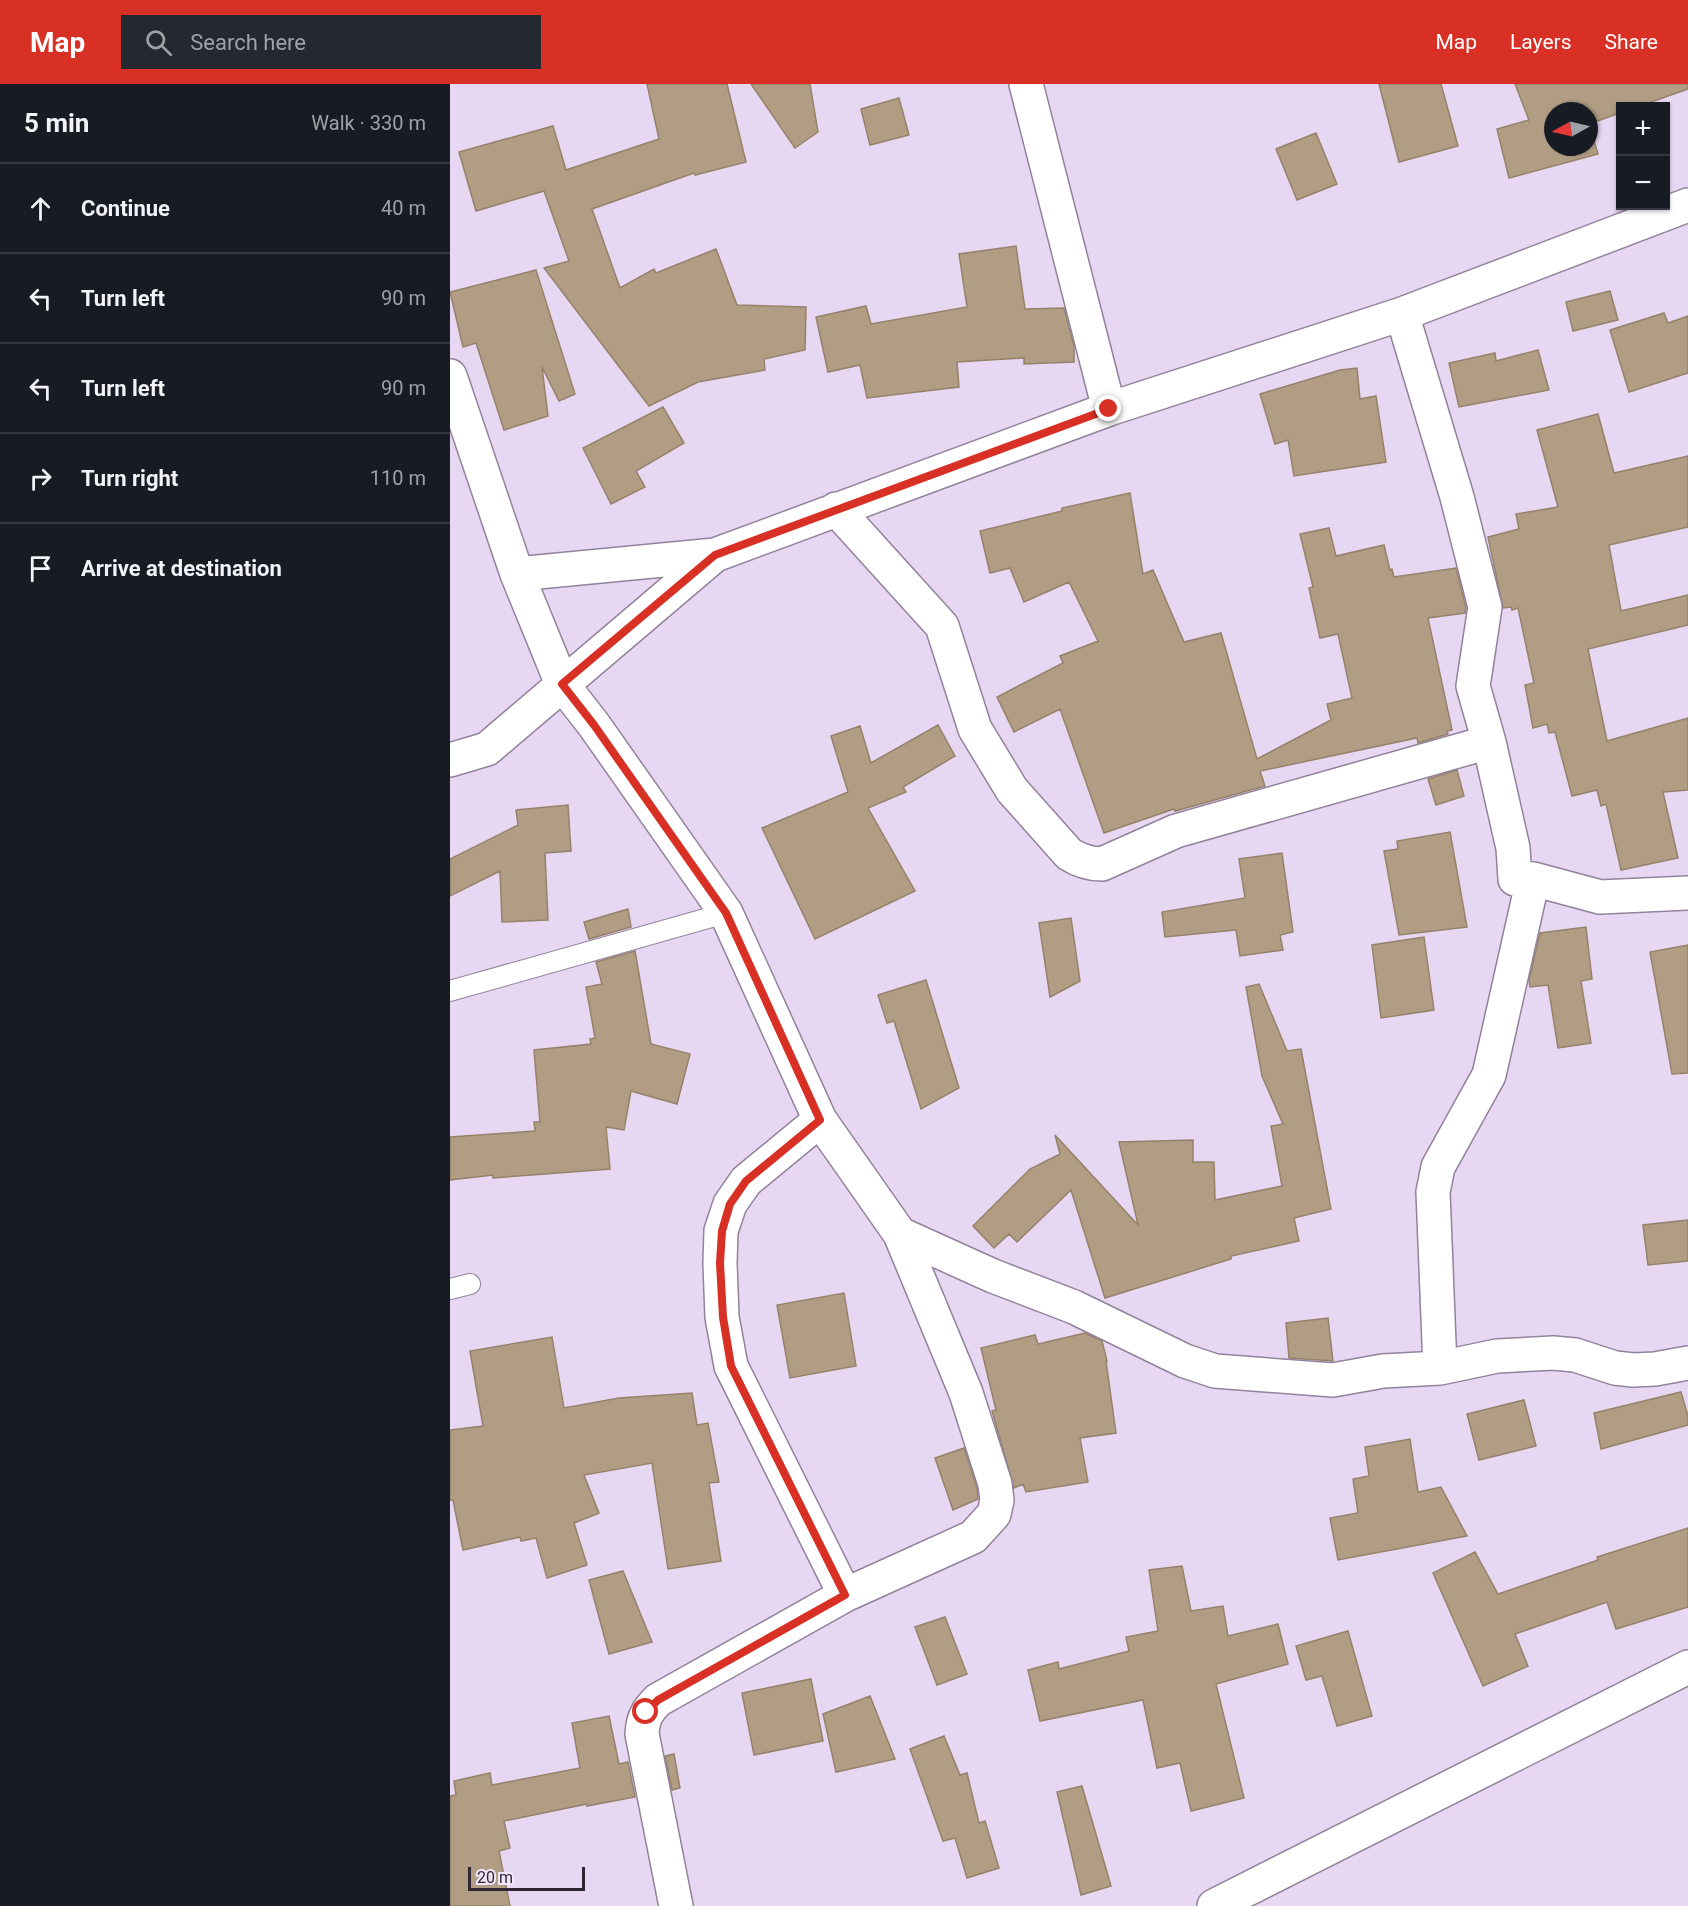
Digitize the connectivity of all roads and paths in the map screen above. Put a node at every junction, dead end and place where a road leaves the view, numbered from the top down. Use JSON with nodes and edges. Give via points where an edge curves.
{"nodes":[{"id":1,"x":1026,"y":84,"type":"edge"},
{"id":2,"x":1685,"y":216,"type":"edge"},
{"id":3,"x":1402,"y":314,"type":"junction"},
{"id":4,"x":450,"y":376,"type":"edge"},
{"id":5,"x":1109,"y":409,"type":"junction"},
{"id":6,"x":836,"y":509,"type":"junction"},
{"id":7,"x":715,"y":555,"type":"junction"},
{"id":8,"x":517,"y":574,"type":"junction"},
{"id":9,"x":562,"y":684,"type":"junction"},
{"id":10,"x":1489,"y":742,"type":"junction"},
{"id":11,"x":450,"y":760,"type":"edge"},
{"id":12,"x":1533,"y":879,"type":"junction"},
{"id":13,"x":1688,"y":893,"type":"edge"},
{"id":14,"x":726,"y":913,"type":"junction"},
{"id":15,"x":450,"y":991,"type":"edge"},
{"id":16,"x":820,"y":1120,"type":"junction"},
{"id":17,"x":900,"y":1234,"type":"junction"},
{"id":18,"x":470,"y":1284,"type":"dead end"},
{"id":19,"x":450,"y":1289,"type":"edge"},
{"id":20,"x":1688,"y":1363,"type":"edge"},
{"id":21,"x":1440,"y":1368,"type":"junction"},
{"id":22,"x":845,"y":1595,"type":"junction"},
{"id":23,"x":1688,"y":1667,"type":"edge"},
{"id":24,"x":676,"y":1906,"type":"edge"},
{"id":25,"x":1214,"y":1906,"type":"edge"}],
"edges":[{"from":1,"to":5,"type":"street"},
{"from":2,"to":3,"type":"street"},
{"from":3,"to":5,"type":"street"},
{"from":3,"to":10,"type":"street","via":[[1457,496],[1485,607],[1473,686]]},
{"from":4,"to":8,"type":"street"},
{"from":5,"to":6,"type":"street"},
{"from":6,"to":7,"type":"street"},
{"from":6,"to":10,"type":"street","via":[[942,626],[975,729],[1012,790],[1069,854],[1089,864],[1102,864],[1176,831]]},
{"from":7,"to":8,"type":"street"},
{"from":7,"to":9,"type":"street"},
{"from":8,"to":9,"type":"street"},
{"from":9,"to":11,"type":"street","via":[[487,749]]},
{"from":9,"to":14,"type":"street"},
{"from":10,"to":12,"type":"street","via":[[1513,848],[1515,879]]},
{"from":12,"to":13,"type":"street","via":[[1600,897]]},
{"from":12,"to":21,"type":"street","via":[[1489,1075],[1438,1167],[1434,1192]]},
{"from":14,"to":15,"type":"lane"},
{"from":14,"to":16,"type":"street"},
{"from":16,"to":17,"type":"street"},
{"from":16,"to":22,"type":"street","via":[[746,1181],[730,1204],[722,1231],[722,1306],[731,1366]]},
{"from":17,"to":21,"type":"street","via":[[1215,1371],[1333,1380],[1383,1371]]},
{"from":17,"to":22,"type":"street","via":[[966,1393],[997,1500],[994,1514],[973,1537]]},
{"from":18,"to":19,"type":"lane"},
{"from":20,"to":21,"type":"street","via":[[1633,1370],[1553,1353],[1497,1356]]},
{"from":22,"to":24,"type":"street","via":[[658,1700],[646,1712],[642,1734]]},
{"from":23,"to":25,"type":"street"}]}
